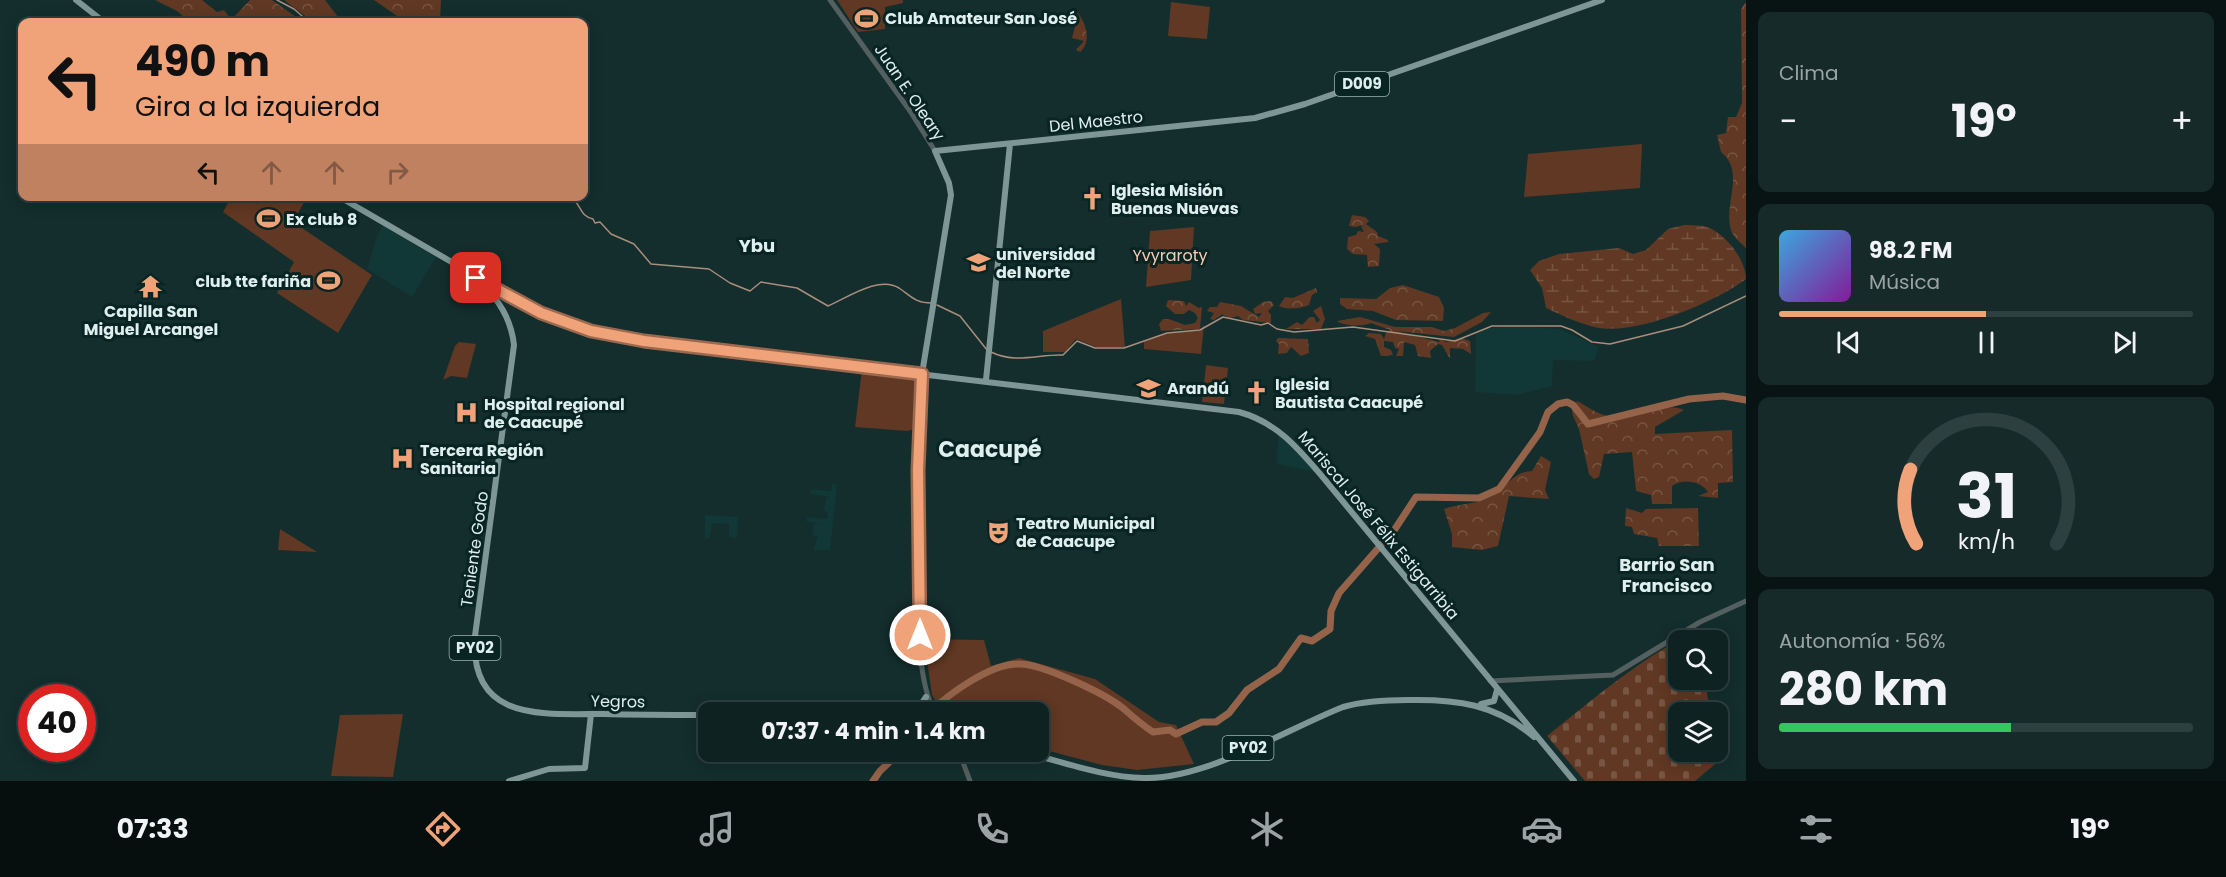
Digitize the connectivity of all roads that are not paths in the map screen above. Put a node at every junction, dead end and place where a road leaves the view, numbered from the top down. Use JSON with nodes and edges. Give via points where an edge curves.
{"nodes":[{"id":1,"x":76,"y":0,"type":"edge"},
{"id":2,"x":830,"y":0,"type":"edge"},
{"id":3,"x":1602,"y":0,"type":"edge"},
{"id":4,"x":99,"y":18,"type":"edge"},
{"id":5,"x":1010,"y":144,"type":"junction"},
{"id":6,"x":935,"y":151,"type":"junction"},
{"id":7,"x":346,"y":201,"type":"edge"},
{"id":8,"x":476,"y":278,"type":"junction"},
{"id":9,"x":529,"y":307,"type":"junction"},
{"id":10,"x":505,"y":312,"type":"junction"},
{"id":11,"x":922,"y":374,"type":"junction"},
{"id":12,"x":986,"y":381,"type":"junction"},
{"id":13,"x":921,"y":432,"type":"junction"},
{"id":14,"x":913,"y":433,"type":"dead end"},
{"id":15,"x":1746,"y":601,"type":"edge"},
{"id":16,"x":1490,"y":681,"type":"junction"},
{"id":17,"x":1497,"y":689,"type":"junction"},
{"id":18,"x":926,"y":697,"type":"junction"},
{"id":19,"x":923,"y":702,"type":"edge"},
{"id":20,"x":929,"y":702,"type":"edge"},
{"id":21,"x":1477,"y":704,"type":"junction"},
{"id":22,"x":528,"y":713,"type":"joint"},
{"id":23,"x":591,"y":714,"type":"junction"},
{"id":24,"x":698,"y":715,"type":"edge"},
{"id":25,"x":1549,"y":752,"type":"junction"},
{"id":26,"x":1049,"y":758,"type":"edge"},
{"id":27,"x":963,"y":762,"type":"edge"},
{"id":28,"x":509,"y":781,"type":"edge"},
{"id":29,"x":970,"y":781,"type":"edge"},
{"id":30,"x":1574,"y":781,"type":"edge"}],
"edges":[{"from":1,"to":4,"type":"main road"},
{"from":2,"to":6,"type":"street","name":"Juan E. Oleary"},
{"from":3,"to":5,"type":"main road","name":"Del Maestro","number":"D009","via":[[1260,117]]},
{"from":5,"to":6,"type":"main road","name":"Del Maestro","number":"D009"},
{"from":5,"to":12,"type":"main road"},
{"from":6,"to":11,"type":"main road","name":"Juan E. Oleary","via":[[950,183],[951,195]]},
{"from":7,"to":8,"type":"main road","number":"PY02"},
{"from":8,"to":9,"type":"main road","number":"PY02"},
{"from":8,"to":10,"type":"main road","number":"PY02"},
{"from":9,"to":10,"type":"main road","via":[[512,301]]},
{"from":9,"to":11,"type":"main road","name":"Mariscal José Félix Estigarribia","number":"PY02","via":[[577,327],[644,341]]},
{"from":10,"to":22,"type":"main road","name":"Teniente Godo","number":"PY02","via":[[514,345],[511,383],[475,656],[479,674],[489,690],[505,703]]},
{"from":11,"to":12,"type":"main road","name":"Mariscal José Félix Estigarribia","number":"PY02"},
{"from":11,"to":13,"type":"street"},
{"from":12,"to":16,"type":"main road","name":"Mariscal José Félix Estigarribia","number":"PY02","via":[[1252,415],[1284,434]]},
{"from":13,"to":14,"type":"street"},
{"from":13,"to":18,"type":"street","via":[[920,635]]},
{"from":15,"to":16,"type":"street","via":[[1700,622],[1613,675]]},
{"from":16,"to":17,"type":"main road","name":"Mariscal José Félix Estigarribia","number":"PY02"},
{"from":17,"to":21,"type":"main road","via":[[1492,703]]},
{"from":17,"to":25,"type":"main road","number":"PY02"},
{"from":18,"to":19,"type":"main road"},
{"from":18,"to":20,"type":"street"},
{"from":21,"to":25,"type":"main road","number":"PY02","via":[[1509,717]]},
{"from":21,"to":26,"type":"main road","number":"PY02","via":[[1434,700],[1356,703],[1217,762],[1170,776],[1111,774]]},
{"from":22,"to":23,"type":"main road","name":"Yegros","number":"PY02"},
{"from":23,"to":24,"type":"main road","name":"Yegros","number":"PY02"},
{"from":23,"to":28,"type":"main road","via":[[585,768],[549,769]]},
{"from":25,"to":30,"type":"main road","number":"PY02"},
{"from":27,"to":29,"type":"street"}]}
